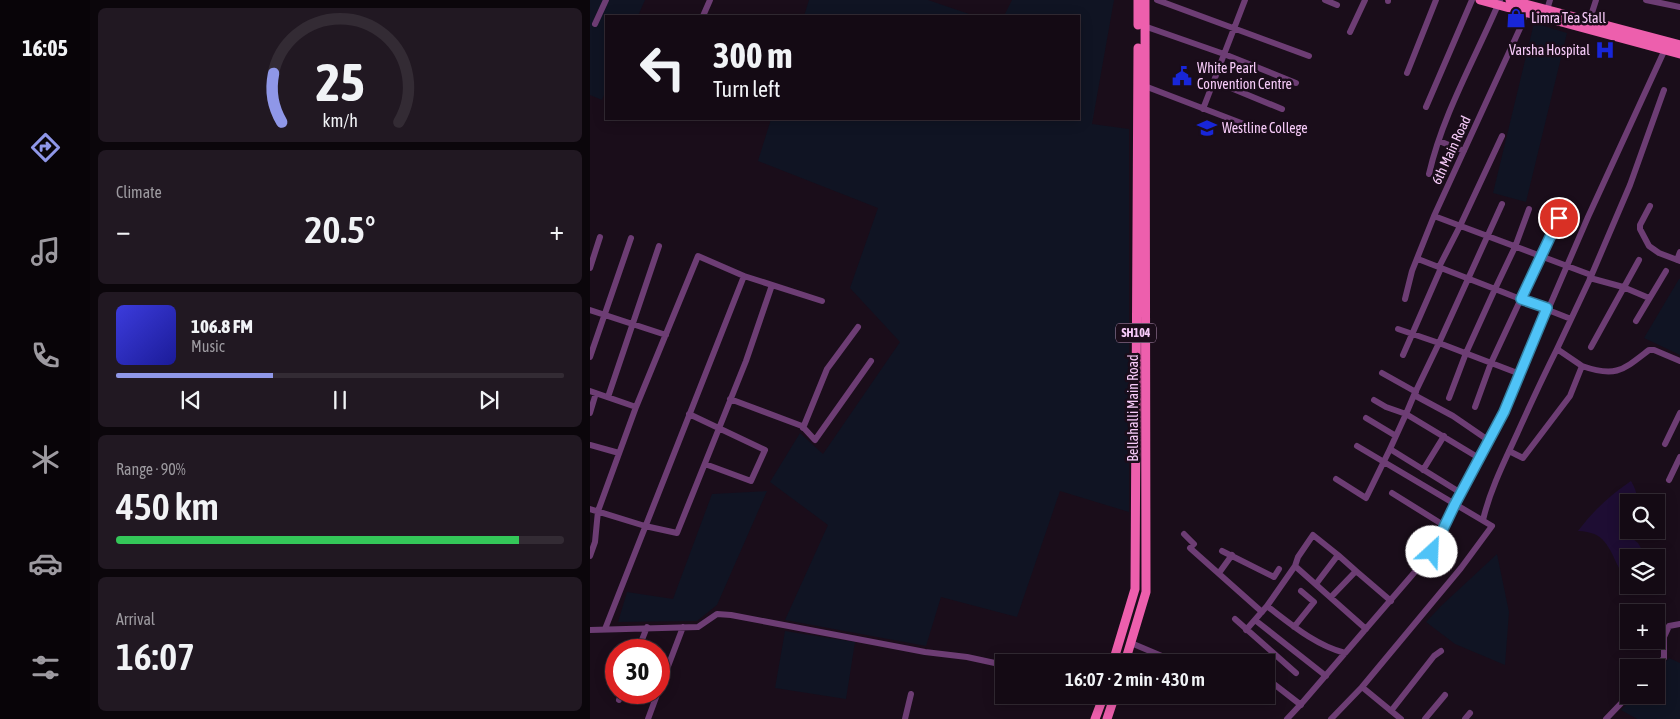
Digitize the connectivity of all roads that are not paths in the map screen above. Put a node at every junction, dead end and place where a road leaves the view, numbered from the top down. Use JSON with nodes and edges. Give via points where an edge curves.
{"nodes":[{"id":1,"x":606,"y":0,"type":"edge"},
{"id":2,"x":710,"y":0,"type":"edge"},
{"id":3,"x":1138,"y":0,"type":"edge"},
{"id":4,"x":1145,"y":0,"type":"edge"},
{"id":5,"x":1157,"y":0,"type":"edge"},
{"id":6,"x":1244,"y":0,"type":"edge"},
{"id":7,"x":1325,"y":0,"type":"edge"},
{"id":8,"x":1365,"y":0,"type":"edge"},
{"id":9,"x":1436,"y":0,"type":"edge"},
{"id":10,"x":1472,"y":0,"type":"edge"},
{"id":11,"x":1480,"y":0,"type":"edge"},
{"id":12,"x":1510,"y":0,"type":"edge"},
{"id":13,"x":1550,"y":0,"type":"edge"},
{"id":14,"x":1596,"y":0,"type":"edge"},
{"id":15,"x":1646,"y":0,"type":"edge"},
{"id":16,"x":1499,"y":2,"type":"edge"},
{"id":17,"x":1337,"y":5,"type":"dead end"},
{"id":18,"x":1680,"y":7,"type":"edge"},
{"id":19,"x":1547,"y":10,"type":"junction"},
{"id":20,"x":1525,"y":12,"type":"junction"},
{"id":21,"x":703,"y":15,"type":"edge"},
{"id":22,"x":595,"y":24,"type":"dead end"},
{"id":23,"x":1588,"y":24,"type":"junction"},
{"id":24,"x":1144,"y":26,"type":"junction"},
{"id":25,"x":1234,"y":28,"type":"junction"},
{"id":26,"x":1350,"y":32,"type":"dead end"},
{"id":27,"x":1667,"y":45,"type":"junction"},
{"id":28,"x":1680,"y":46,"type":"edge"},
{"id":29,"x":1224,"y":54,"type":"junction"},
{"id":30,"x":1680,"y":54,"type":"edge"},
{"id":31,"x":1309,"y":56,"type":"dead end"},
{"id":32,"x":1407,"y":73,"type":"dead end"},
{"id":33,"x":1214,"y":81,"type":"junction"},
{"id":34,"x":1296,"y":83,"type":"dead end"},
{"id":35,"x":1141,"y":84,"type":"junction"},
{"id":36,"x":1664,"y":90,"type":"dead end"},
{"id":37,"x":1426,"y":106,"type":"dead end"},
{"id":38,"x":1203,"y":109,"type":"junction"},
{"id":39,"x":1282,"y":109,"type":"dead end"},
{"id":40,"x":1262,"y":131,"type":"dead end"},
{"id":41,"x":1502,"y":136,"type":"dead end"},
{"id":42,"x":1439,"y":141,"type":"junction"},
{"id":43,"x":1464,"y":151,"type":"junction"},
{"id":44,"x":1429,"y":174,"type":"dead end"},
{"id":45,"x":1502,"y":204,"type":"dead end"},
{"id":46,"x":1650,"y":206,"type":"dead end"},
{"id":47,"x":1530,"y":209,"type":"dead end"},
{"id":48,"x":1434,"y":216,"type":"junction"},
{"id":49,"x":1559,"y":218,"type":"dead end"},
{"id":50,"x":1460,"y":226,"type":"junction"},
{"id":51,"x":600,"y":237,"type":"dead end"},
{"id":52,"x":1489,"y":237,"type":"junction"},
{"id":53,"x":630,"y":238,"type":"dead end"},
{"id":54,"x":660,"y":246,"type":"dead end"},
{"id":55,"x":1515,"y":247,"type":"junction"},
{"id":56,"x":1680,"y":252,"type":"edge"},
{"id":57,"x":1541,"y":256,"type":"junction"},
{"id":58,"x":1418,"y":259,"type":"junction"},
{"id":59,"x":1639,"y":260,"type":"dead end"},
{"id":60,"x":1679,"y":261,"type":"edge"},
{"id":61,"x":1568,"y":266,"type":"junction"},
{"id":62,"x":590,"y":268,"type":"edge"},
{"id":63,"x":1440,"y":268,"type":"junction"},
{"id":64,"x":1666,"y":271,"type":"dead end"},
{"id":65,"x":744,"y":276,"type":"junction"},
{"id":66,"x":1591,"y":276,"type":"junction"},
{"id":67,"x":1468,"y":278,"type":"junction"},
{"id":68,"x":772,"y":285,"type":"junction"},
{"id":69,"x":1623,"y":287,"type":"junction"},
{"id":70,"x":1494,"y":289,"type":"junction"},
{"id":71,"x":1649,"y":298,"type":"junction"},
{"id":72,"x":1405,"y":299,"type":"dead end"},
{"id":73,"x":1521,"y":299,"type":"junction"},
{"id":74,"x":822,"y":301,"type":"dead end"},
{"id":75,"x":1547,"y":308,"type":"junction"},
{"id":76,"x":590,"y":310,"type":"edge"},
{"id":77,"x":604,"y":314,"type":"junction"},
{"id":78,"x":1571,"y":319,"type":"junction"},
{"id":79,"x":1636,"y":321,"type":"dead end"},
{"id":80,"x":632,"y":324,"type":"junction"},
{"id":81,"x":858,"y":327,"type":"dead end"},
{"id":82,"x":1398,"y":329,"type":"dead end"},
{"id":83,"x":1412,"y":333,"type":"junction"},
{"id":84,"x":666,"y":335,"type":"junction"},
{"id":85,"x":1439,"y":343,"type":"junction"},
{"id":86,"x":1591,"y":347,"type":"dead end"},
{"id":87,"x":1557,"y":349,"type":"junction"},
{"id":88,"x":1466,"y":352,"type":"junction"},
{"id":89,"x":1403,"y":355,"type":"dead end"},
{"id":90,"x":590,"y":357,"type":"edge"},
{"id":91,"x":871,"y":361,"type":"dead end"},
{"id":92,"x":1680,"y":361,"type":"edge"},
{"id":93,"x":1491,"y":363,"type":"junction"},
{"id":94,"x":1582,"y":366,"type":"junction"},
{"id":95,"x":1382,"y":373,"type":"dead end"},
{"id":96,"x":1520,"y":374,"type":"junction"},
{"id":97,"x":593,"y":392,"type":"edge"},
{"id":98,"x":1415,"y":394,"type":"junction"},
{"id":99,"x":608,"y":397,"type":"junction"},
{"id":100,"x":1449,"y":398,"type":"dead end"},
{"id":101,"x":730,"y":399,"type":"junction"},
{"id":102,"x":1374,"y":400,"type":"dead end"},
{"id":103,"x":636,"y":407,"type":"junction"},
{"id":104,"x":1475,"y":407,"type":"dead end"},
{"id":105,"x":590,"y":412,"type":"edge"},
{"id":106,"x":1680,"y":413,"type":"edge"},
{"id":107,"x":689,"y":414,"type":"junction"},
{"id":108,"x":1406,"y":414,"type":"junction"},
{"id":109,"x":1366,"y":418,"type":"dead end"},
{"id":110,"x":803,"y":428,"type":"junction"},
{"id":111,"x":718,"y":429,"type":"junction"},
{"id":112,"x":1396,"y":436,"type":"junction"},
{"id":113,"x":1444,"y":436,"type":"junction"},
{"id":114,"x":1488,"y":440,"type":"junction"},
{"id":115,"x":1665,"y":444,"type":"dead end"},
{"id":116,"x":590,"y":445,"type":"edge"},
{"id":117,"x":1357,"y":446,"type":"dead end"},
{"id":118,"x":1390,"y":449,"type":"junction"},
{"id":119,"x":1509,"y":451,"type":"junction"},
{"id":120,"x":619,"y":454,"type":"junction"},
{"id":121,"x":1479,"y":458,"type":"junction"},
{"id":122,"x":1680,"y":458,"type":"edge"},
{"id":123,"x":1384,"y":463,"type":"junction"},
{"id":124,"x":705,"y":464,"type":"junction"},
{"id":125,"x":1423,"y":470,"type":"junction"},
{"id":126,"x":1336,"y":479,"type":"dead end"},
{"id":127,"x":1669,"y":480,"type":"dead end"},
{"id":128,"x":1392,"y":493,"type":"dead end"},
{"id":129,"x":1461,"y":493,"type":"junction"},
{"id":130,"x":1455,"y":504,"type":"junction"},
{"id":131,"x":590,"y":509,"type":"edge"},
{"id":132,"x":598,"y":511,"type":"junction"},
{"id":133,"x":1483,"y":520,"type":"junction"},
{"id":134,"x":646,"y":526,"type":"junction"},
{"id":135,"x":1444,"y":526,"type":"junction"},
{"id":136,"x":1184,"y":534,"type":"dead end"},
{"id":137,"x":1222,"y":551,"type":"dead end"},
{"id":138,"x":1232,"y":555,"type":"junction"},
{"id":139,"x":1338,"y":555,"type":"junction"},
{"id":140,"x":590,"y":556,"type":"edge"},
{"id":141,"x":1295,"y":566,"type":"junction"},
{"id":142,"x":1279,"y":569,"type":"dead end"},
{"id":143,"x":1356,"y":571,"type":"junction"},
{"id":144,"x":1219,"y":573,"type":"junction"},
{"id":145,"x":1316,"y":584,"type":"junction"},
{"id":146,"x":1301,"y":591,"type":"dead end"},
{"id":147,"x":1331,"y":597,"type":"junction"},
{"id":148,"x":1391,"y":600,"type":"junction"},
{"id":149,"x":1267,"y":606,"type":"junction"},
{"id":150,"x":1262,"y":612,"type":"junction"},
{"id":151,"x":1235,"y":619,"type":"dead end"},
{"id":152,"x":1255,"y":620,"type":"junction"},
{"id":153,"x":1680,"y":624,"type":"edge"},
{"id":154,"x":647,"y":627,"type":"junction"},
{"id":155,"x":683,"y":627,"type":"junction"},
{"id":156,"x":1294,"y":627,"type":"junction"},
{"id":157,"x":605,"y":629,"type":"junction"},
{"id":158,"x":1366,"y":629,"type":"junction"},
{"id":159,"x":590,"y":630,"type":"edge"},
{"id":160,"x":1246,"y":630,"type":"junction"},
{"id":161,"x":642,"y":639,"type":"edge"},
{"id":162,"x":1131,"y":643,"type":"junction"},
{"id":163,"x":1441,"y":651,"type":"dead end"},
{"id":164,"x":1345,"y":653,"type":"junction"},
{"id":165,"x":1115,"y":654,"type":"edge"},
{"id":166,"x":1128,"y":654,"type":"edge"},
{"id":167,"x":1157,"y":654,"type":"edge"},
{"id":168,"x":1663,"y":659,"type":"edge"},
{"id":169,"x":670,"y":660,"type":"edge"},
{"id":170,"x":995,"y":663,"type":"edge"},
{"id":171,"x":1296,"y":673,"type":"dead end"},
{"id":172,"x":1326,"y":676,"type":"junction"},
{"id":173,"x":1275,"y":685,"type":"edge"},
{"id":174,"x":1362,"y":687,"type":"junction"},
{"id":175,"x":911,"y":694,"type":"dead end"},
{"id":176,"x":1445,"y":695,"type":"dead end"},
{"id":177,"x":653,"y":704,"type":"edge"},
{"id":178,"x":1101,"y":704,"type":"edge"},
{"id":179,"x":1112,"y":704,"type":"edge"},
{"id":180,"x":1621,"y":704,"type":"edge"},
{"id":181,"x":1301,"y":705,"type":"junction"},
{"id":182,"x":1391,"y":711,"type":"junction"},
{"id":183,"x":1470,"y":713,"type":"dead end"},
{"id":184,"x":1609,"y":718,"type":"edge"},
{"id":185,"x":648,"y":719,"type":"edge"},
{"id":186,"x":905,"y":719,"type":"edge"},
{"id":187,"x":1096,"y":719,"type":"edge"},
{"id":188,"x":1107,"y":719,"type":"edge"},
{"id":189,"x":1287,"y":719,"type":"edge"},
{"id":190,"x":1331,"y":719,"type":"edge"},
{"id":191,"x":1401,"y":719,"type":"edge"},
{"id":192,"x":1426,"y":719,"type":"edge"},
{"id":193,"x":1465,"y":719,"type":"edge"}],
"edges":[{"from":1,"to":22,"type":"street"},
{"from":2,"to":21,"type":"street"},
{"from":3,"to":35,"type":"main road","name":"Bellahalli Main Road","number":"SH104"},
{"from":4,"to":24,"type":"main road","name":"Bellahalli Main Road","number":"SH104"},
{"from":5,"to":25,"type":"street"},
{"from":6,"to":25,"type":"street"},
{"from":7,"to":17,"type":"street"},
{"from":8,"to":26,"type":"street"},
{"from":9,"to":32,"type":"street"},
{"from":10,"to":37,"type":"street"},
{"from":11,"to":16,"type":"main road"},
{"from":12,"to":19,"type":"main road"},
{"from":13,"to":19,"type":"street"},
{"from":14,"to":23,"type":"street"},
{"from":15,"to":18,"type":"street"},
{"from":16,"to":20,"type":"main road"},
{"from":16,"to":42,"type":"street"},
{"from":19,"to":23,"type":"main road"},
{"from":20,"to":23,"type":"main road"},
{"from":20,"to":43,"type":"street","name":"6th Main Road"},
{"from":23,"to":27,"type":"main road"},
{"from":24,"to":29,"type":"street"},
{"from":24,"to":35,"type":"main road","name":"Bellahalli Main Road","number":"SH104"},
{"from":25,"to":29,"type":"street"},
{"from":25,"to":31,"type":"street"},
{"from":27,"to":28,"type":"main road"},
{"from":27,"to":30,"type":"main road"},
{"from":27,"to":61,"type":"street"},
{"from":29,"to":33,"type":"street"},
{"from":29,"to":34,"type":"street"},
{"from":33,"to":38,"type":"street"},
{"from":33,"to":39,"type":"street"},
{"from":35,"to":38,"type":"street"},
{"from":35,"to":162,"type":"main road","name":"Bellahalli Main Road","number":"SH104","via":[[1147,346],[1146,592]]},
{"from":35,"to":165,"type":"main road","name":"Bellahalli Main Road","number":"SH104","via":[[1135,589]]},
{"from":36,"to":66,"type":"street","via":[[1639,162]]},
{"from":38,"to":40,"type":"street"},
{"from":41,"to":50,"type":"street"},
{"from":42,"to":43,"type":"street"},
{"from":42,"to":44,"type":"street"},
{"from":43,"to":48,"type":"street","name":"6th Main Road"},
{"from":45,"to":52,"type":"street"},
{"from":46,"to":60,"type":"street","via":[[1640,230],[1649,246]]},
{"from":47,"to":55,"type":"street"},
{"from":48,"to":50,"type":"street"},
{"from":48,"to":58,"type":"street","name":"6th Main Road"},
{"from":49,"to":57,"type":"street"},
{"from":50,"to":52,"type":"street"},
{"from":50,"to":63,"type":"street"},
{"from":51,"to":62,"type":"street"},
{"from":52,"to":55,"type":"street"},
{"from":52,"to":67,"type":"street"},
{"from":53,"to":77,"type":"street"},
{"from":54,"to":80,"type":"street"},
{"from":55,"to":57,"type":"street"},
{"from":55,"to":70,"type":"street"},
{"from":56,"to":60,"type":"street"},
{"from":57,"to":61,"type":"street"},
{"from":57,"to":73,"type":"street"},
{"from":58,"to":63,"type":"street"},
{"from":58,"to":72,"type":"street","name":"6th Main Road"},
{"from":59,"to":69,"type":"street"},
{"from":61,"to":66,"type":"street"},
{"from":61,"to":75,"type":"street"},
{"from":63,"to":67,"type":"street"},
{"from":63,"to":83,"type":"street"},
{"from":64,"to":71,"type":"street"},
{"from":65,"to":68,"type":"street"},
{"from":65,"to":84,"type":"street","via":[[698,256]]},
{"from":65,"to":107,"type":"street"},
{"from":66,"to":69,"type":"street"},
{"from":66,"to":78,"type":"street"},
{"from":67,"to":70,"type":"street"},
{"from":67,"to":85,"type":"street"},
{"from":68,"to":74,"type":"street"},
{"from":68,"to":101,"type":"street"},
{"from":69,"to":71,"type":"street"},
{"from":69,"to":86,"type":"street"},
{"from":70,"to":73,"type":"street"},
{"from":70,"to":88,"type":"street"},
{"from":71,"to":79,"type":"street"},
{"from":73,"to":75,"type":"street"},
{"from":73,"to":93,"type":"street"},
{"from":75,"to":78,"type":"street"},
{"from":75,"to":96,"type":"street"},
{"from":76,"to":77,"type":"street"},
{"from":77,"to":80,"type":"street"},
{"from":77,"to":90,"type":"street"},
{"from":78,"to":87,"type":"street"},
{"from":80,"to":84,"type":"street"},
{"from":80,"to":99,"type":"street"},
{"from":81,"to":110,"type":"street","via":[[827,369]]},
{"from":82,"to":83,"type":"street"},
{"from":83,"to":85,"type":"street"},
{"from":83,"to":89,"type":"street"},
{"from":84,"to":103,"type":"street"},
{"from":85,"to":88,"type":"street"},
{"from":85,"to":98,"type":"street"},
{"from":87,"to":94,"type":"street"},
{"from":87,"to":119,"type":"street"},
{"from":88,"to":93,"type":"street"},
{"from":88,"to":100,"type":"street"},
{"from":91,"to":110,"type":"street","via":[[815,440]]},
{"from":92,"to":94,"type":"street","via":[[1649,350],[1626,368],[1610,372]]},
{"from":93,"to":96,"type":"street"},
{"from":93,"to":104,"type":"street"},
{"from":94,"to":119,"type":"street","via":[[1570,396],[1523,458]]},
{"from":95,"to":98,"type":"street"},
{"from":96,"to":114,"type":"street"},
{"from":97,"to":99,"type":"street"},
{"from":97,"to":105,"type":"street"},
{"from":98,"to":108,"type":"street"},
{"from":98,"to":114,"type":"street"},
{"from":99,"to":103,"type":"street"},
{"from":101,"to":110,"type":"street"},
{"from":101,"to":111,"type":"street"},
{"from":102,"to":108,"type":"street"},
{"from":103,"to":120,"type":"street"},
{"from":106,"to":115,"type":"street"},
{"from":107,"to":111,"type":"street"},
{"from":107,"to":134,"type":"street"},
{"from":108,"to":112,"type":"street"},
{"from":108,"to":113,"type":"street"},
{"from":109,"to":112,"type":"street"},
{"from":111,"to":124,"type":"street"},
{"from":111,"to":124,"type":"street","via":[[765,450],[750,481]]},
{"from":112,"to":118,"type":"street"},
{"from":113,"to":121,"type":"street"},
{"from":113,"to":125,"type":"street"},
{"from":114,"to":121,"type":"street"},
{"from":116,"to":120,"type":"street"},
{"from":117,"to":123,"type":"street"},
{"from":118,"to":123,"type":"street"},
{"from":118,"to":125,"type":"street"},
{"from":119,"to":133,"type":"street","via":[[1488,498]]},
{"from":120,"to":132,"type":"street"},
{"from":121,"to":129,"type":"street"},
{"from":122,"to":127,"type":"street"},
{"from":123,"to":126,"type":"street","via":[[1366,498]]},
{"from":123,"to":130,"type":"street"},
{"from":124,"to":134,"type":"street","via":[[677,533]]},
{"from":125,"to":129,"type":"street"},
{"from":128,"to":135,"type":"street"},
{"from":129,"to":130,"type":"street"},
{"from":130,"to":133,"type":"street"},
{"from":130,"to":135,"type":"street"},
{"from":131,"to":132,"type":"street"},
{"from":132,"to":134,"type":"street"},
{"from":132,"to":140,"type":"street"},
{"from":133,"to":174,"type":"street","via":[[1492,526]]},
{"from":134,"to":157,"type":"street"},
{"from":135,"to":148,"type":"street","via":[[1432,552]]},
{"from":136,"to":144,"type":"street","via":[[1196,546],[1190,548]]},
{"from":137,"to":138,"type":"street"},
{"from":138,"to":142,"type":"street","via":[[1274,577]]},
{"from":138,"to":144,"type":"street"},
{"from":139,"to":141,"type":"street","via":[[1313,535]]},
{"from":139,"to":143,"type":"street"},
{"from":139,"to":145,"type":"street"},
{"from":141,"to":145,"type":"street"},
{"from":141,"to":149,"type":"street"},
{"from":143,"to":147,"type":"street"},
{"from":143,"to":148,"type":"street"},
{"from":144,"to":150,"type":"street"},
{"from":145,"to":147,"type":"street"},
{"from":146,"to":156,"type":"street","via":[[1314,602]]},
{"from":147,"to":158,"type":"street"},
{"from":148,"to":158,"type":"street"},
{"from":149,"to":150,"type":"street"},
{"from":149,"to":156,"type":"street"},
{"from":150,"to":152,"type":"street"},
{"from":151,"to":160,"type":"street"},
{"from":152,"to":160,"type":"street"},
{"from":152,"to":172,"type":"street"},
{"from":153,"to":168,"type":"street","via":[[1669,626],[1665,632]]},
{"from":154,"to":155,"type":"street"},
{"from":154,"to":157,"type":"street"},
{"from":154,"to":161,"type":"street"},
{"from":155,"to":169,"type":"street"},
{"from":155,"to":170,"type":"street","via":[[698,627],[717,614],[730,615]]},
{"from":156,"to":164,"type":"street","via":[[1314,641]]},
{"from":157,"to":159,"type":"street"},
{"from":158,"to":164,"type":"street"},
{"from":160,"to":171,"type":"street"},
{"from":162,"to":166,"type":"main road","name":"Bellahalli Main Road","number":"SH104"},
{"from":162,"to":167,"type":"street"},
{"from":163,"to":182,"type":"street"},
{"from":164,"to":172,"type":"street"},
{"from":172,"to":181,"type":"street"},
{"from":173,"to":181,"type":"street"},
{"from":174,"to":182,"type":"street"},
{"from":174,"to":190,"type":"street"},
{"from":175,"to":186,"type":"street"},
{"from":176,"to":192,"type":"street"},
{"from":177,"to":185,"type":"street"},
{"from":178,"to":187,"type":"main road"},
{"from":179,"to":188,"type":"main road"},
{"from":180,"to":184,"type":"street"},
{"from":181,"to":189,"type":"street"},
{"from":182,"to":191,"type":"street"},
{"from":183,"to":193,"type":"street"}]}
